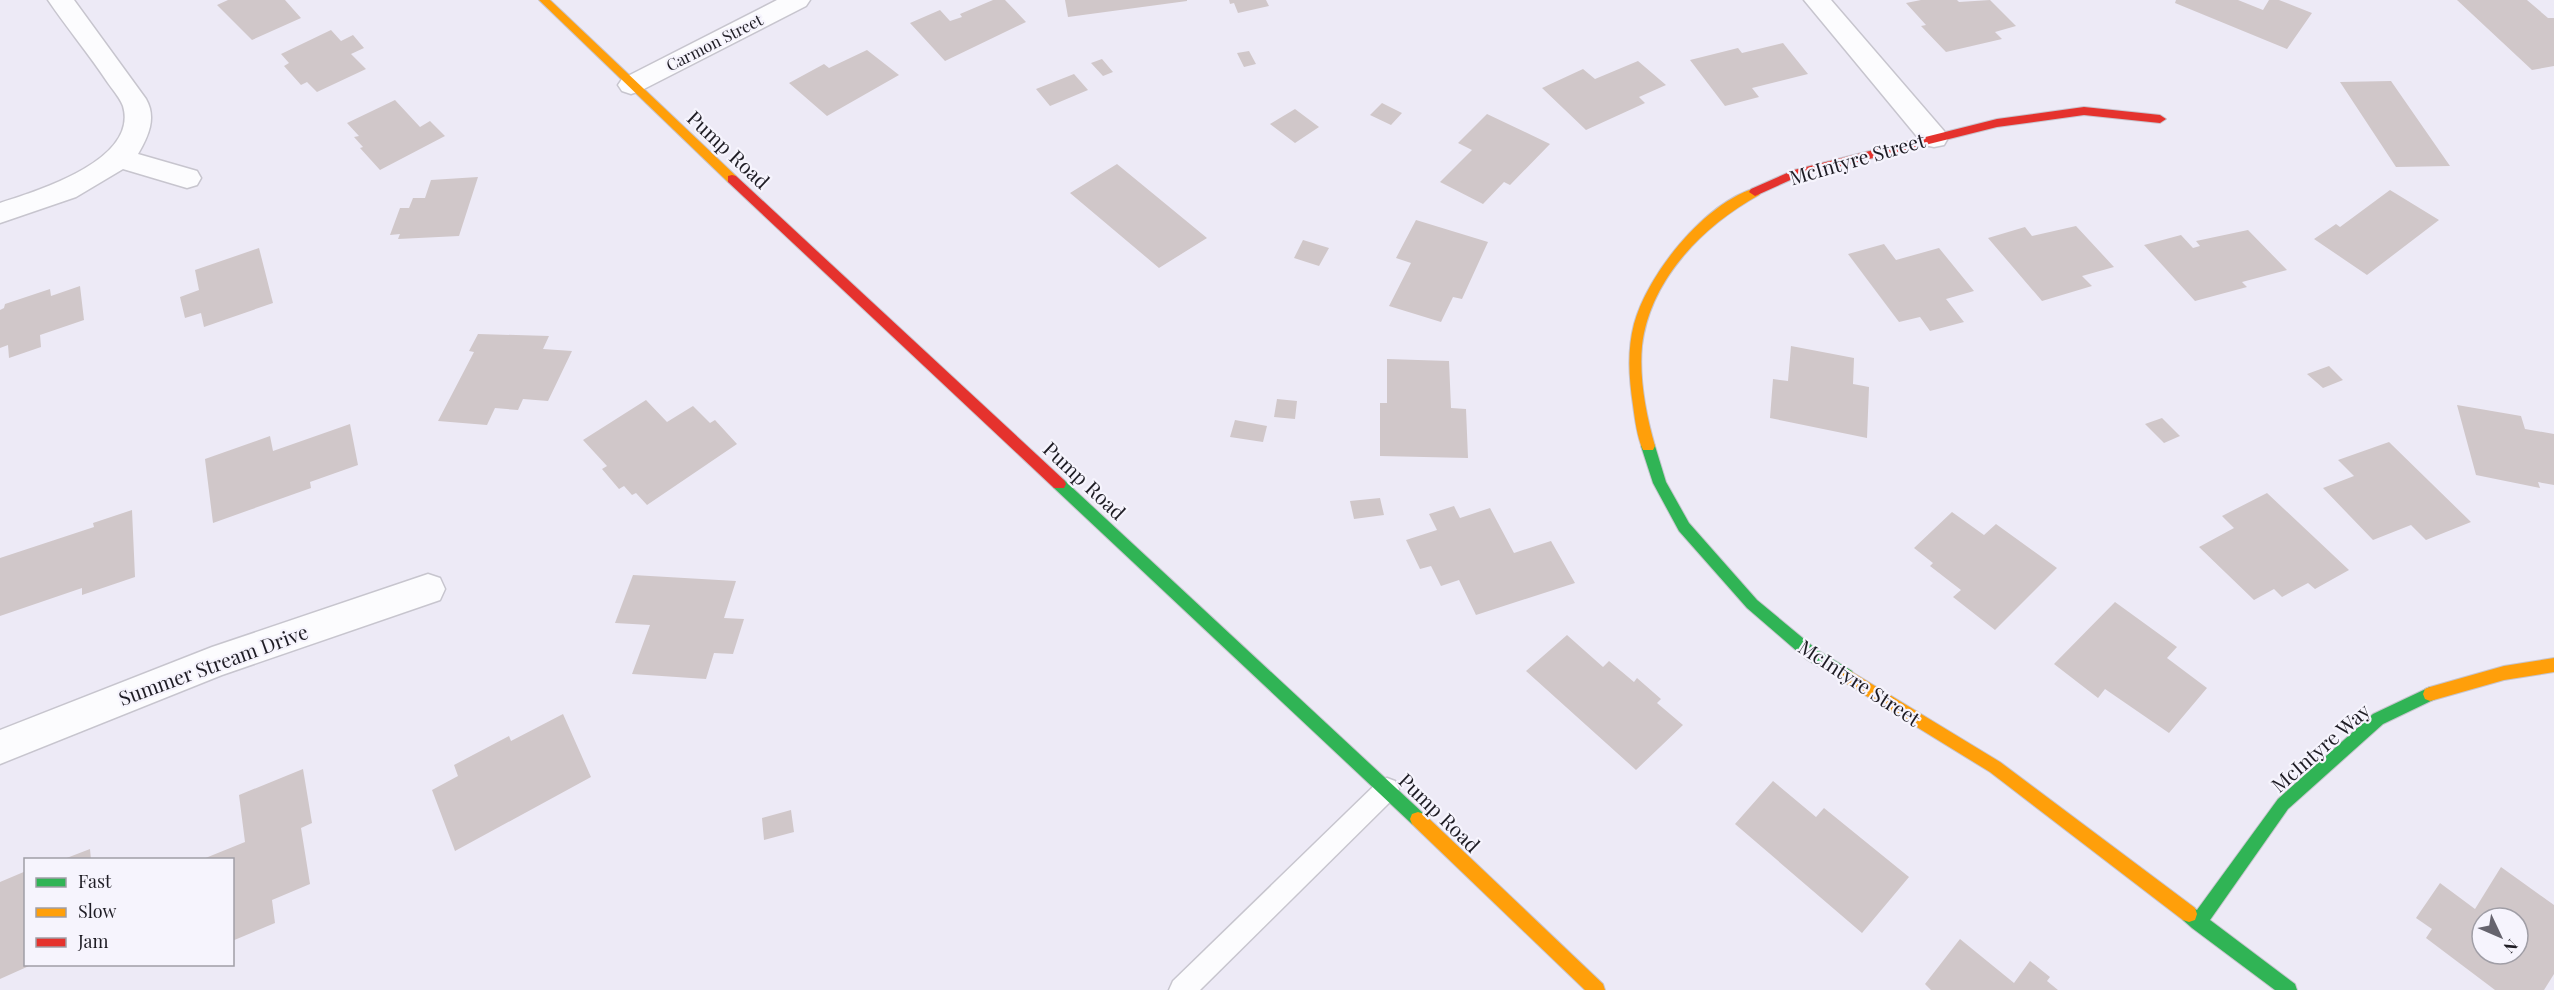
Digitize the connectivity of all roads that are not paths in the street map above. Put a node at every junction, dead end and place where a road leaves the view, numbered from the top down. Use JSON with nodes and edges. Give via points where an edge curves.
{"nodes":[{"id":1,"x":61,"y":0,"type":"edge"},
{"id":2,"x":544,"y":0,"type":"edge"},
{"id":3,"x":797,"y":0,"type":"edge"},
{"id":4,"x":1817,"y":0,"type":"edge"},
{"id":5,"x":632,"y":85,"type":"junction"},
{"id":6,"x":2160,"y":119,"type":"dead end"},
{"id":7,"x":1934,"y":138,"type":"junction"},
{"id":8,"x":120,"y":158,"type":"junction"},
{"id":9,"x":187,"y":177,"type":"dead end"},
{"id":10,"x":0,"y":213,"type":"edge"},
{"id":11,"x":428,"y":589,"type":"dead end"},
{"id":12,"x":2554,"y":665,"type":"edge"},
{"id":13,"x":0,"y":747,"type":"edge"},
{"id":14,"x":1387,"y":789,"type":"junction"},
{"id":15,"x":2198,"y":922,"type":"junction"},
{"id":16,"x":1182,"y":990,"type":"edge"},
{"id":17,"x":1598,"y":990,"type":"edge"},
{"id":18,"x":2289,"y":990,"type":"edge"}],
"edges":[{"from":1,"to":8,"type":"street","via":[[137,106],[139,120],[130,147]]},
{"from":2,"to":5,"type":"street","name":"Pump Road"},
{"from":3,"to":5,"type":"street","name":"Carmon Street"},
{"from":4,"to":7,"type":"street","name":"McIntyre Street"},
{"from":5,"to":14,"type":"street","name":"Pump Road"},
{"from":6,"to":7,"type":"street","via":[[2084,111],[1997,123]]},
{"from":7,"to":15,"type":"street","name":"McIntyre Street","via":[[1794,174],[1740,199],[1681,249],[1648,302],[1636,346],[1642,428],[1660,483],[1684,527],[1752,604],[1811,654],[1995,767]]},
{"from":8,"to":9,"type":"street"},
{"from":8,"to":10,"type":"street","via":[[102,172]]},
{"from":11,"to":13,"type":"street","name":"Summer Stream Drive","via":[[70,717]]},
{"from":12,"to":15,"type":"street","name":"McIntyre Way","via":[[2444,689],[2378,719],[2283,804]]},
{"from":14,"to":16,"type":"lane"},
{"from":14,"to":17,"type":"street","name":"Pump Road"},
{"from":15,"to":18,"type":"street","name":"McIntyre Street"}]}
